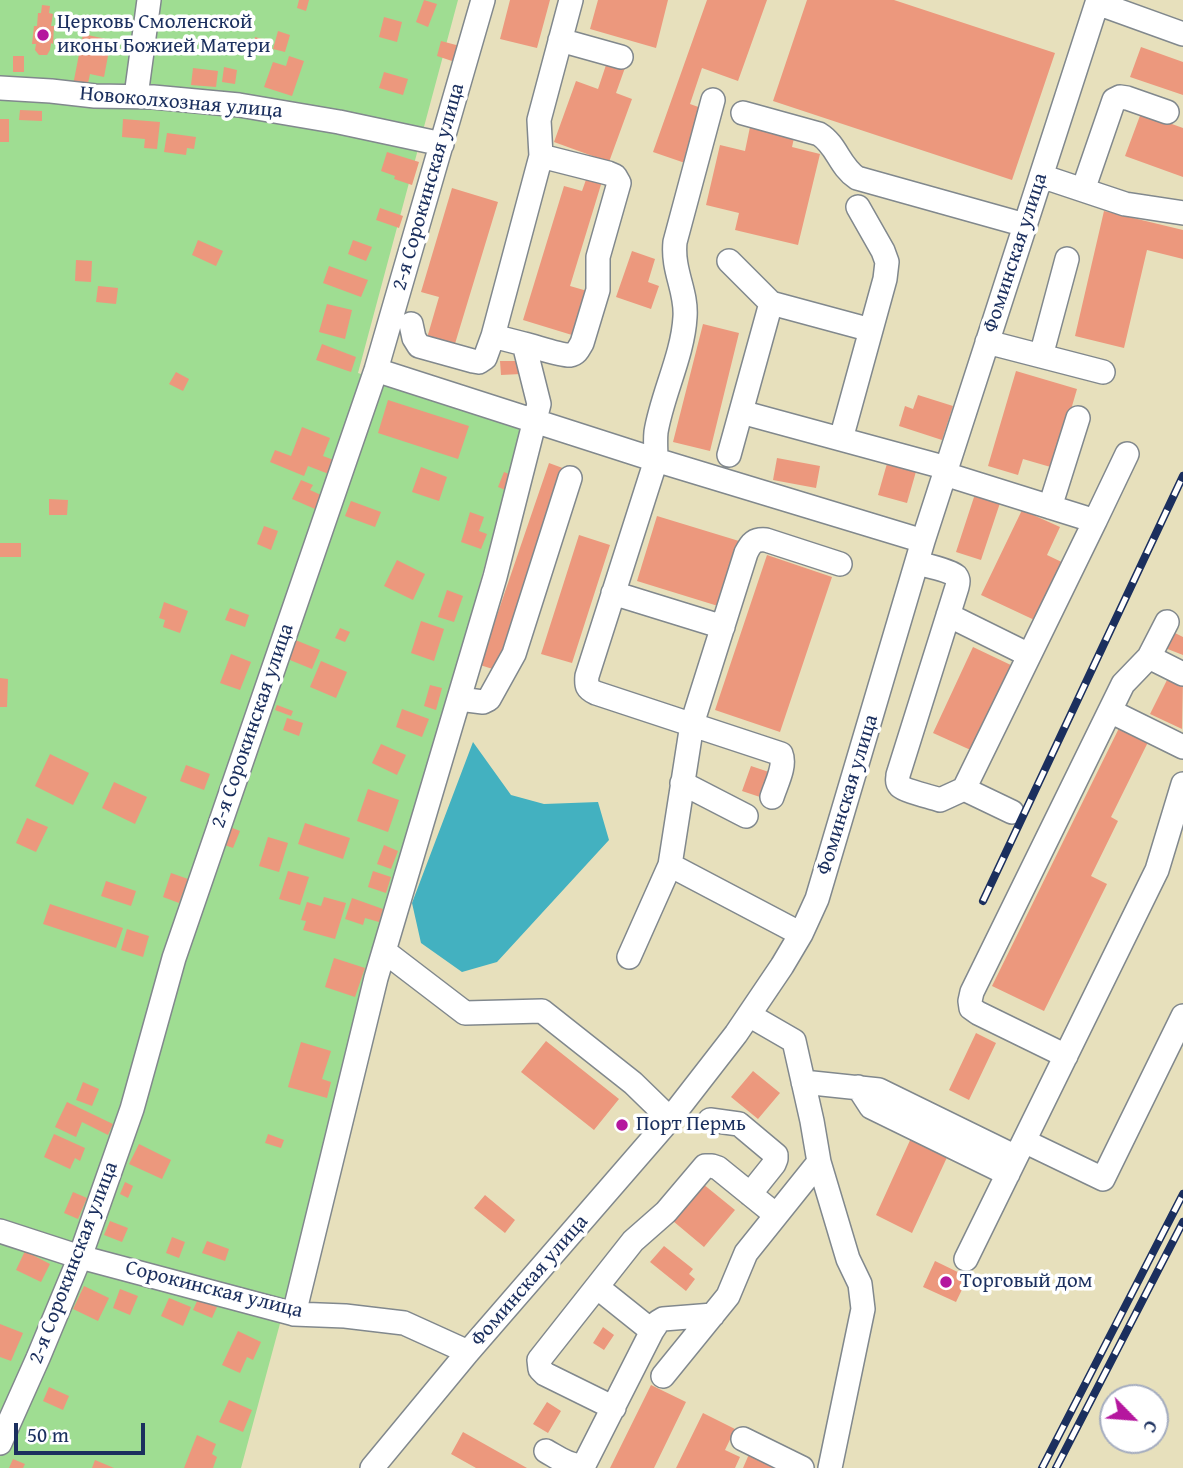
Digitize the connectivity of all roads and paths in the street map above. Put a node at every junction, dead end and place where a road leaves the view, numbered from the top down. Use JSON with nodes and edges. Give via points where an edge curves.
{"nodes":[{"id":1,"x":149,"y":0,"type":"edge"},
{"id":2,"x":483,"y":0,"type":"edge"},
{"id":3,"x":571,"y":0,"type":"edge"},
{"id":4,"x":1098,"y":1,"type":"edge"},
{"id":5,"x":1183,"y":34,"type":"edge"},
{"id":6,"x":560,"y":40,"type":"junction"},
{"id":7,"x":621,"y":57,"type":"dead end"},
{"id":8,"x":0,"y":88,"type":"edge"},
{"id":9,"x":136,"y":96,"type":"junction"},
{"id":10,"x":713,"y":100,"type":"dead end"},
{"id":11,"x":1167,"y":112,"type":"dead end"},
{"id":12,"x":743,"y":113,"type":"dead end"},
{"id":13,"x":442,"y":144,"type":"junction"},
{"id":14,"x":541,"y":156,"type":"junction"},
{"id":15,"x":1041,"y":176,"type":"junction"},
{"id":16,"x":1083,"y":190,"type":"junction"},
{"id":17,"x":858,"y":207,"type":"dead end"},
{"id":18,"x":1183,"y":213,"type":"edge"},
{"id":19,"x":1025,"y":225,"type":"junction"},
{"id":20,"x":1067,"y":259,"type":"dead end"},
{"id":21,"x":729,"y":261,"type":"dead end"},
{"id":22,"x":771,"y":303,"type":"junction"},
{"id":23,"x":411,"y":324,"type":"dead end"},
{"id":24,"x":871,"y":330,"type":"junction"},
{"id":25,"x":493,"y":335,"type":"junction"},
{"id":26,"x":987,"y":342,"type":"junction"},
{"id":27,"x":524,"y":344,"type":"junction"},
{"id":28,"x":1041,"y":356,"type":"junction"},
{"id":29,"x":376,"y":370,"type":"junction"},
{"id":30,"x":1103,"y":372,"type":"dead end"},
{"id":31,"x":741,"y":412,"type":"junction"},
{"id":32,"x":1078,"y":418,"type":"dead end"},
{"id":33,"x":534,"y":421,"type":"junction"},
{"id":34,"x":841,"y":439,"type":"junction"},
{"id":35,"x":1127,"y":454,"type":"dead end"},
{"id":36,"x":729,"y":455,"type":"dead end"},
{"id":37,"x":656,"y":460,"type":"junction"},
{"id":38,"x":946,"y":471,"type":"junction"},
{"id":39,"x":570,"y":478,"type":"dead end"},
{"id":40,"x":1050,"y":507,"type":"junction"},
{"id":41,"x":1095,"y":521,"type":"junction"},
{"id":42,"x":920,"y":552,"type":"junction"},
{"id":43,"x":840,"y":564,"type":"dead end"},
{"id":44,"x":613,"y":593,"type":"junction"},
{"id":45,"x":948,"y":615,"type":"junction"},
{"id":46,"x":1167,"y":622,"type":"dead end"},
{"id":47,"x":723,"y":628,"type":"junction"},
{"id":48,"x":1029,"y":655,"type":"junction"},
{"id":49,"x":1149,"y":657,"type":"junction"},
{"id":50,"x":1183,"y":674,"type":"edge"},
{"id":51,"x":459,"y":698,"type":"junction"},
{"id":52,"x":1110,"y":711,"type":"junction"},
{"id":53,"x":692,"y":724,"type":"junction"},
{"id":54,"x":1183,"y":747,"type":"edge"},
{"id":55,"x":682,"y":783,"type":"junction"},
{"id":56,"x":1183,"y":784,"type":"edge"},
{"id":57,"x":964,"y":789,"type":"junction"},
{"id":58,"x":772,"y":797,"type":"dead end"},
{"id":59,"x":1012,"y":812,"type":"dead end"},
{"id":60,"x":746,"y":816,"type":"dead end"},
{"id":61,"x":670,"y":865,"type":"junction"},
{"id":62,"x":801,"y":933,"type":"junction"},
{"id":63,"x":384,"y":951,"type":"junction"},
{"id":64,"x":629,"y":957,"type":"dead end"},
{"id":65,"x":749,"y":1015,"type":"junction"},
{"id":66,"x":1183,"y":1016,"type":"edge"},
{"id":67,"x":1066,"y":1056,"type":"junction"},
{"id":68,"x":803,"y":1082,"type":"junction"},
{"id":69,"x":670,"y":1119,"type":"junction"},
{"id":70,"x":710,"y":1120,"type":"dead end"},
{"id":71,"x":1016,"y":1157,"type":"junction"},
{"id":72,"x":819,"y":1161,"type":"junction"},
{"id":73,"x":750,"y":1194,"type":"junction"},
{"id":74,"x":776,"y":1215,"type":"junction"},
{"id":75,"x":0,"y":1231,"type":"edge"},
{"id":76,"x":79,"y":1256,"type":"junction"},
{"id":77,"x":966,"y":1259,"type":"dead end"},
{"id":78,"x":597,"y":1287,"type":"junction"},
{"id":79,"x":294,"y":1314,"type":"junction"},
{"id":80,"x":713,"y":1315,"type":"junction"},
{"id":81,"x":652,"y":1331,"type":"junction"},
{"id":82,"x":468,"y":1352,"type":"junction"},
{"id":83,"x":663,"y":1376,"type":"dead end"},
{"id":84,"x":614,"y":1408,"type":"junction"},
{"id":85,"x":743,"y":1439,"type":"dead end"},
{"id":86,"x":0,"y":1443,"type":"edge"},
{"id":87,"x":546,"y":1451,"type":"dead end"},
{"id":88,"x":372,"y":1468,"type":"edge"},
{"id":89,"x":802,"y":1468,"type":"edge"},
{"id":90,"x":830,"y":1468,"type":"edge"}],
"edges":[{"from":1,"to":9,"type":"street"},
{"from":2,"to":13,"type":"street","name":"2-я Сорокинская улица"},
{"from":3,"to":6,"type":"street"},
{"from":4,"to":5,"type":"street"},
{"from":4,"to":15,"type":"street","name":"Фоминская улица"},
{"from":6,"to":7,"type":"street"},
{"from":6,"to":14,"type":"street","via":[[539,120]]},
{"from":8,"to":9,"type":"street","name":"Новоколхозная улица"},
{"from":9,"to":13,"type":"street","name":"Новоколхозная улица","via":[[239,105]]},
{"from":10,"to":37,"type":"street","via":[[675,242],[685,315],[656,434]]},
{"from":11,"to":16,"type":"street","via":[[1120,97],[1114,100]]},
{"from":12,"to":19,"type":"street","via":[[819,134],[857,178]]},
{"from":13,"to":29,"type":"street","name":"2-я Сорокинская улица"},
{"from":14,"to":25,"type":"street"},
{"from":14,"to":27,"type":"street","via":[[608,173],[619,183],[598,257],[598,290],[578,351],[564,355]]},
{"from":15,"to":16,"type":"street"},
{"from":15,"to":19,"type":"street","name":"Фоминская улица"},
{"from":16,"to":18,"type":"street","via":[[1125,204]]},
{"from":17,"to":24,"type":"street","via":[[887,262]]},
{"from":19,"to":26,"type":"street","name":"Фоминская улица"},
{"from":20,"to":28,"type":"street"},
{"from":21,"to":22,"type":"street"},
{"from":22,"to":24,"type":"street"},
{"from":22,"to":31,"type":"street"},
{"from":23,"to":25,"type":"street","via":[[419,346],[480,362]]},
{"from":24,"to":34,"type":"street"},
{"from":25,"to":27,"type":"street"},
{"from":26,"to":28,"type":"street"},
{"from":26,"to":38,"type":"street","name":"Фоминская улица"},
{"from":27,"to":33,"type":"street","via":[[538,404]]},
{"from":28,"to":30,"type":"street"},
{"from":29,"to":33,"type":"street"},
{"from":29,"to":76,"type":"street","name":"2-я Сорокинская улица","via":[[178,945],[132,1109]]},
{"from":31,"to":34,"type":"street"},
{"from":31,"to":36,"type":"street"},
{"from":32,"to":40,"type":"street"},
{"from":33,"to":37,"type":"street"},
{"from":33,"to":51,"type":"street"},
{"from":34,"to":38,"type":"street"},
{"from":35,"to":41,"type":"street"},
{"from":37,"to":42,"type":"street"},
{"from":37,"to":44,"type":"street"},
{"from":38,"to":40,"type":"street"},
{"from":38,"to":42,"type":"street","name":"Фоминская улица"},
{"from":39,"to":51,"type":"street","via":[[514,654],[489,699]]},
{"from":40,"to":41,"type":"street"},
{"from":41,"to":48,"type":"street"},
{"from":42,"to":45,"type":"street","via":[[958,580]]},
{"from":42,"to":62,"type":"street","name":"Фоминская улица","via":[[817,900]]},
{"from":43,"to":47,"type":"street","via":[[758,539],[746,553]]},
{"from":44,"to":47,"type":"street"},
{"from":44,"to":53,"type":"street","via":[[587,677],[589,690]]},
{"from":45,"to":48,"type":"street"},
{"from":45,"to":57,"type":"street","via":[[897,782],[940,800]]},
{"from":46,"to":49,"type":"street"},
{"from":47,"to":53,"type":"street"},
{"from":48,"to":57,"type":"street"},
{"from":49,"to":50,"type":"street"},
{"from":49,"to":52,"type":"street","via":[[1123,684]]},
{"from":51,"to":63,"type":"street"},
{"from":52,"to":54,"type":"street"},
{"from":52,"to":67,"type":"street","via":[[970,1002],[978,1013]]},
{"from":53,"to":55,"type":"street"},
{"from":53,"to":58,"type":"street","via":[[781,754]]},
{"from":55,"to":60,"type":"street"},
{"from":55,"to":61,"type":"street"},
{"from":56,"to":67,"type":"street","via":[[1157,870]]},
{"from":57,"to":59,"type":"street"},
{"from":61,"to":62,"type":"street"},
{"from":61,"to":64,"type":"street"},
{"from":62,"to":65,"type":"street","name":"Фоминская улица"},
{"from":63,"to":69,"type":"street","via":[[465,1013],[542,1011],[633,1083]]},
{"from":63,"to":79,"type":"street"},
{"from":65,"to":68,"type":"street","via":[[794,1041]]},
{"from":65,"to":69,"type":"street","name":"Фоминская улица"},
{"from":66,"to":71,"type":"street","via":[[1103,1180]]},
{"from":67,"to":71,"type":"street"},
{"from":68,"to":71,"type":"street","via":[[879,1090]]},
{"from":68,"to":72,"type":"street"},
{"from":69,"to":82,"type":"street","name":"Фоминская улица"},
{"from":70,"to":73,"type":"street","via":[[739,1124],[774,1139],[776,1159]]},
{"from":71,"to":77,"type":"street"},
{"from":72,"to":74,"type":"street"},
{"from":72,"to":90,"type":"street","via":[[860,1284],[863,1309]]},
{"from":73,"to":74,"type":"street"},
{"from":73,"to":78,"type":"street","via":[[718,1168],[705,1166],[666,1212],[633,1241]]},
{"from":74,"to":80,"type":"street","via":[[746,1253],[728,1296]]},
{"from":75,"to":76,"type":"street","name":"Сорокинская улица"},
{"from":76,"to":79,"type":"street","name":"Сорокинская улица"},
{"from":76,"to":86,"type":"street","name":"2-я Сорокинская улица"},
{"from":78,"to":81,"type":"street"},
{"from":78,"to":84,"type":"street","via":[[542,1354],[538,1366],[545,1374]]},
{"from":79,"to":82,"type":"street","name":"Сорокинская улица","via":[[404,1323]]},
{"from":80,"to":81,"type":"street","via":[[663,1319]]},
{"from":80,"to":83,"type":"street"},
{"from":81,"to":84,"type":"street"},
{"from":82,"to":88,"type":"street","name":"Фоминская улица"},
{"from":84,"to":87,"type":"street","via":[[584,1465],[572,1465]]},
{"from":85,"to":89,"type":"street"}]}
